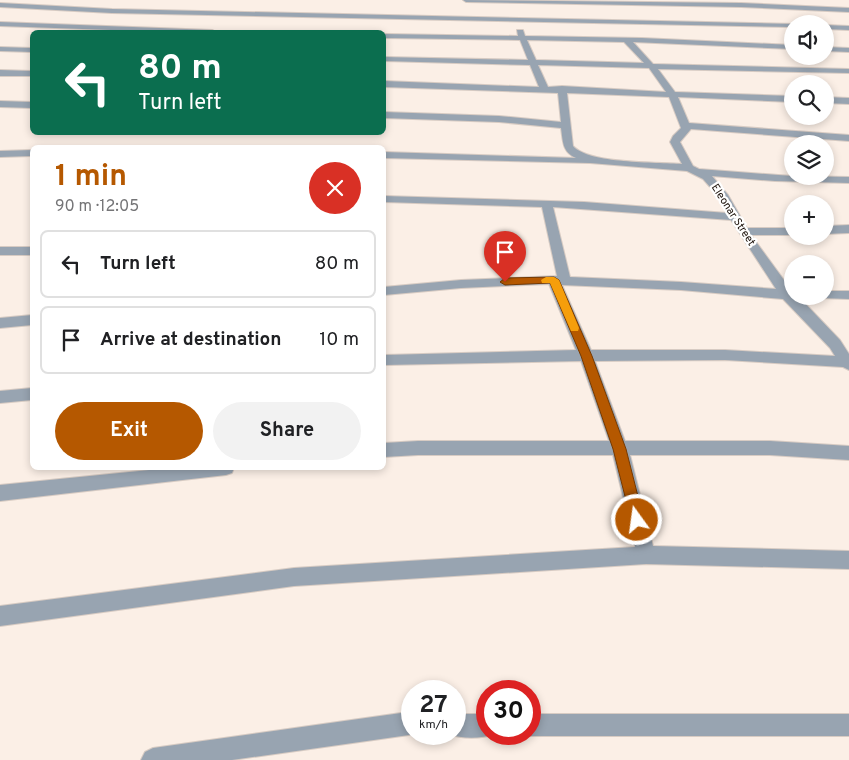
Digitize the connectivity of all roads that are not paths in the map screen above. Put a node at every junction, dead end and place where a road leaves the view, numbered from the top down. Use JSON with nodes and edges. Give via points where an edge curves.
{"nodes":[{"id":1,"x":466,"y":0,"type":"edge"},
{"id":2,"x":505,"y":1,"type":"edge"},
{"id":3,"x":0,"y":5,"type":"edge"},
{"id":4,"x":614,"y":9,"type":"edge"},
{"id":5,"x":849,"y":10,"type":"edge"},
{"id":6,"x":514,"y":19,"type":"junction"},
{"id":7,"x":0,"y":24,"type":"edge"},
{"id":8,"x":784,"y":24,"type":"edge"},
{"id":9,"x":834,"y":27,"type":"edge"},
{"id":10,"x":849,"y":28,"type":"edge"},
{"id":11,"x":159,"y":30,"type":"edge"},
{"id":12,"x":386,"y":36,"type":"edge"},
{"id":13,"x":523,"y":39,"type":"junction"},
{"id":14,"x":626,"y":40,"type":"junction"},
{"id":15,"x":784,"y":47,"type":"edge"},
{"id":16,"x":0,"y":49,"type":"edge"},
{"id":17,"x":834,"y":49,"type":"edge"},
{"id":18,"x":30,"y":50,"type":"edge"},
{"id":19,"x":849,"y":50,"type":"edge"},
{"id":20,"x":386,"y":59,"type":"edge"},
{"id":21,"x":534,"y":63,"type":"junction"},
{"id":22,"x":651,"y":65,"type":"junction"},
{"id":23,"x":849,"y":71,"type":"edge"},
{"id":24,"x":0,"y":73,"type":"edge"},
{"id":25,"x":30,"y":74,"type":"edge"},
{"id":26,"x":386,"y":84,"type":"edge"},
{"id":27,"x":544,"y":88,"type":"junction"},
{"id":28,"x":562,"y":89,"type":"junction"},
{"id":29,"x":673,"y":93,"type":"junction"},
{"id":30,"x":784,"y":98,"type":"edge"},
{"id":31,"x":834,"y":100,"type":"edge"},
{"id":32,"x":849,"y":101,"type":"edge"},
{"id":33,"x":0,"y":104,"type":"edge"},
{"id":34,"x":30,"y":105,"type":"edge"},
{"id":35,"x":386,"y":116,"type":"edge"},
{"id":36,"x":564,"y":125,"type":"junction"},
{"id":37,"x":685,"y":126,"type":"junction"},
{"id":38,"x":849,"y":138,"type":"edge"},
{"id":39,"x":30,"y":152,"type":"edge"},
{"id":40,"x":0,"y":154,"type":"edge"},
{"id":41,"x":386,"y":155,"type":"edge"},
{"id":42,"x":593,"y":161,"type":"junction"},
{"id":43,"x":694,"y":170,"type":"junction"},
{"id":44,"x":849,"y":180,"type":"edge"},
{"id":45,"x":386,"y":199,"type":"edge"},
{"id":46,"x":547,"y":204,"type":"junction"},
{"id":47,"x":735,"y":217,"type":"junction"},
{"id":48,"x":849,"y":229,"type":"edge"},
{"id":49,"x":834,"y":230,"type":"edge"},
{"id":50,"x":784,"y":231,"type":"edge"},
{"id":51,"x":743,"y":232,"type":"junction"},
{"id":52,"x":0,"y":251,"type":"edge"},
{"id":53,"x":30,"y":251,"type":"edge"},
{"id":54,"x":559,"y":280,"type":"junction"},
{"id":55,"x":784,"y":287,"type":"edge"},
{"id":56,"x":386,"y":291,"type":"edge"},
{"id":57,"x":784,"y":295,"type":"edge"},
{"id":58,"x":834,"y":295,"type":"edge"},
{"id":59,"x":849,"y":295,"type":"edge"},
{"id":60,"x":799,"y":305,"type":"edge"},
{"id":61,"x":30,"y":320,"type":"edge"},
{"id":62,"x":0,"y":322,"type":"edge"},
{"id":63,"x":586,"y":356,"type":"junction"},
{"id":64,"x":386,"y":360,"type":"edge"},
{"id":65,"x":848,"y":364,"type":"edge"},
{"id":66,"x":30,"y":394,"type":"edge"},
{"id":67,"x":0,"y":397,"type":"edge"},
{"id":68,"x":620,"y":449,"type":"junction"},
{"id":69,"x":386,"y":450,"type":"edge"},
{"id":70,"x":849,"y":453,"type":"edge"},
{"id":71,"x":209,"y":470,"type":"edge"},
{"id":72,"x":0,"y":492,"type":"edge"},
{"id":73,"x":646,"y":555,"type":"junction"},
{"id":74,"x":849,"y":560,"type":"edge"},
{"id":75,"x":0,"y":616,"type":"edge"},
{"id":76,"x":401,"y":724,"type":"edge"},
{"id":77,"x":541,"y":725,"type":"edge"},
{"id":78,"x":849,"y":725,"type":"edge"},
{"id":79,"x":153,"y":760,"type":"edge"}],
"edges":[{"from":1,"to":2,"type":"street"},
{"from":2,"to":4,"type":"street"},
{"from":2,"to":6,"type":"street"},
{"from":3,"to":6,"type":"street","via":[[112,11]]},
{"from":4,"to":5,"type":"street","via":[[749,5]]},
{"from":4,"to":6,"type":"street"},
{"from":4,"to":8,"type":"street"},
{"from":6,"to":13,"type":"street"},
{"from":7,"to":11,"type":"street"},
{"from":9,"to":10,"type":"street"},
{"from":12,"to":13,"type":"street"},
{"from":13,"to":14,"type":"street"},
{"from":13,"to":21,"type":"street"},
{"from":14,"to":15,"type":"street"},
{"from":14,"to":22,"type":"street"},
{"from":16,"to":18,"type":"street"},
{"from":17,"to":19,"type":"street"},
{"from":20,"to":21,"type":"street"},
{"from":21,"to":22,"type":"street"},
{"from":21,"to":27,"type":"street"},
{"from":22,"to":23,"type":"street"},
{"from":22,"to":29,"type":"street"},
{"from":24,"to":25,"type":"street"},
{"from":26,"to":27,"type":"street"},
{"from":27,"to":28,"type":"street"},
{"from":28,"to":29,"type":"street"},
{"from":28,"to":36,"type":"street"},
{"from":29,"to":30,"type":"street"},
{"from":29,"to":37,"type":"street"},
{"from":31,"to":32,"type":"street"},
{"from":33,"to":34,"type":"street"},
{"from":35,"to":36,"type":"street","via":[[499,119]]},
{"from":36,"to":42,"type":"street","via":[[568,146],[582,158]]},
{"from":37,"to":38,"type":"street"},
{"from":37,"to":43,"type":"street","via":[[675,142]]},
{"from":39,"to":40,"type":"street"},
{"from":41,"to":42,"type":"street"},
{"from":42,"to":43,"type":"street"},
{"from":43,"to":44,"type":"street"},
{"from":43,"to":47,"type":"street","name":"Eleonar Street","via":[[713,182]]},
{"from":45,"to":46,"type":"street"},
{"from":46,"to":47,"type":"street"},
{"from":46,"to":54,"type":"street"},
{"from":47,"to":51,"type":"street","name":"Eleonar Street"},
{"from":48,"to":49,"type":"street"},
{"from":50,"to":51,"type":"street"},
{"from":51,"to":55,"type":"street","name":"Eleonar Street"},
{"from":52,"to":53,"type":"street"},
{"from":54,"to":56,"type":"street"},
{"from":54,"to":57,"type":"street"},
{"from":54,"to":63,"type":"street"},
{"from":58,"to":59,"type":"street"},
{"from":60,"to":65,"type":"street","name":"Eleonar Street","via":[[835,344]]},
{"from":61,"to":62,"type":"street"},
{"from":63,"to":64,"type":"street"},
{"from":63,"to":65,"type":"street","via":[[725,355]]},
{"from":63,"to":68,"type":"street"},
{"from":66,"to":67,"type":"street"},
{"from":68,"to":69,"type":"street"},
{"from":68,"to":70,"type":"street","via":[[770,448]]},
{"from":68,"to":73,"type":"street"},
{"from":71,"to":72,"type":"street"},
{"from":73,"to":74,"type":"street"},
{"from":73,"to":75,"type":"street","via":[[294,577]]},
{"from":76,"to":79,"type":"street"},
{"from":77,"to":78,"type":"street"}]}
